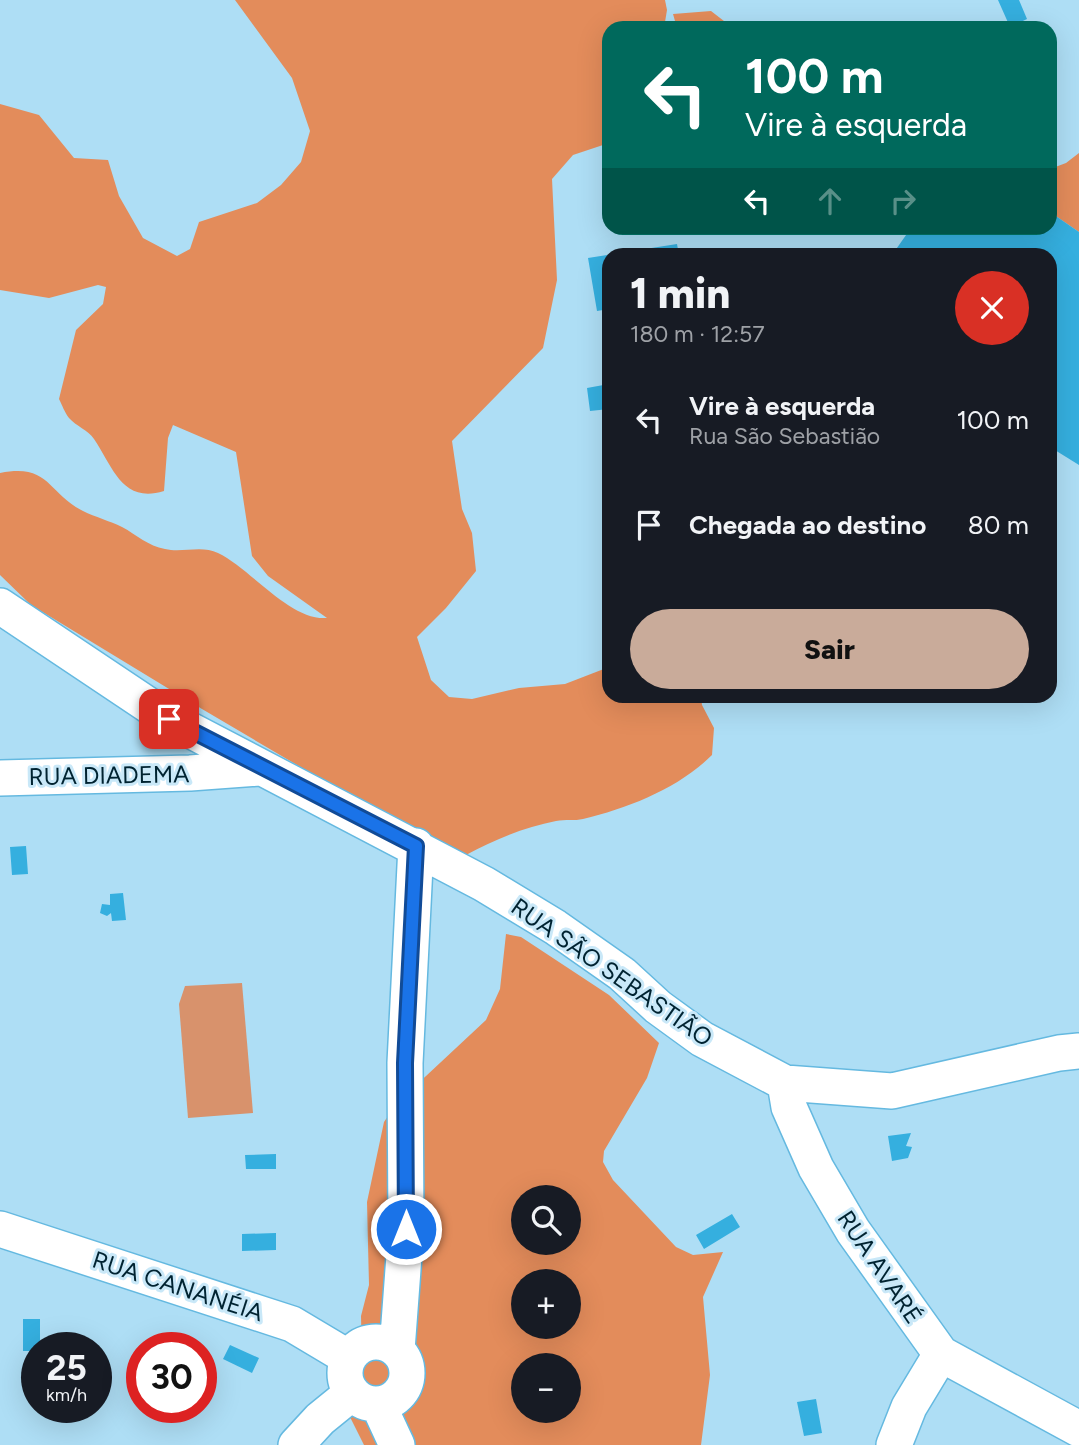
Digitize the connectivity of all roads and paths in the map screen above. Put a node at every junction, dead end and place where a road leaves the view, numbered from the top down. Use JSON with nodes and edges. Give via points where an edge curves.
{"nodes":[{"id":1,"x":0,"y":606,"type":"edge"},
{"id":2,"x":259,"y":768,"type":"junction"},
{"id":3,"x":0,"y":778,"type":"edge"},
{"id":4,"x":416,"y":846,"type":"junction"},
{"id":5,"x":1079,"y":1051,"type":"edge"},
{"id":6,"x":785,"y":1083,"type":"junction"},
{"id":7,"x":0,"y":1229,"type":"edge"},
{"id":8,"x":397,"y":1350,"type":"junction"},
{"id":9,"x":941,"y":1354,"type":"junction"},
{"id":10,"x":349,"y":1358,"type":"junction"},
{"id":11,"x":365,"y":1399,"type":"junction"},
{"id":12,"x":1079,"y":1429,"type":"edge"},
{"id":13,"x":296,"y":1445,"type":"edge"},
{"id":14,"x":397,"y":1445,"type":"edge"},
{"id":15,"x":894,"y":1445,"type":"edge"}],
"edges":[{"from":1,"to":2,"type":"street","name":"RUA SÃO SEBASTIÃO","via":[[169,719]]},
{"from":2,"to":3,"type":"street","name":"RUA DIADEMA"},
{"from":2,"to":4,"type":"street","name":"RUA SÃO SEBASTIÃO"},
{"from":4,"to":6,"type":"street","name":"RUA SÃO SEBASTIÃO","via":[[555,928],[622,974],[657,1007],[702,1039]]},
{"from":4,"to":8,"type":"street","via":[[405,1063],[406,1229]]},
{"from":5,"to":6,"type":"street","name":"RUA SÃO SEBASTIÃO","via":[[892,1091]]},
{"from":6,"to":9,"type":"street","name":"RUA AVARÉ","via":[[789,1107],[816,1168],[853,1231]]},
{"from":7,"to":10,"type":"street","name":"RUA CANANÉIA","via":[[292,1324]]},
{"from":8,"to":10,"type":"street","via":[[387,1344],[366,1344]]},
{"from":8,"to":11,"type":"street","via":[[407,1371],[400,1394],[390,1401]]},
{"from":9,"to":12,"type":"street"},
{"from":9,"to":15,"type":"street","via":[[909,1407]]},
{"from":10,"to":11,"type":"street","via":[[346,1378]]},
{"from":11,"to":13,"type":"street","via":[[320,1419]]},
{"from":11,"to":14,"type":"street"}]}
